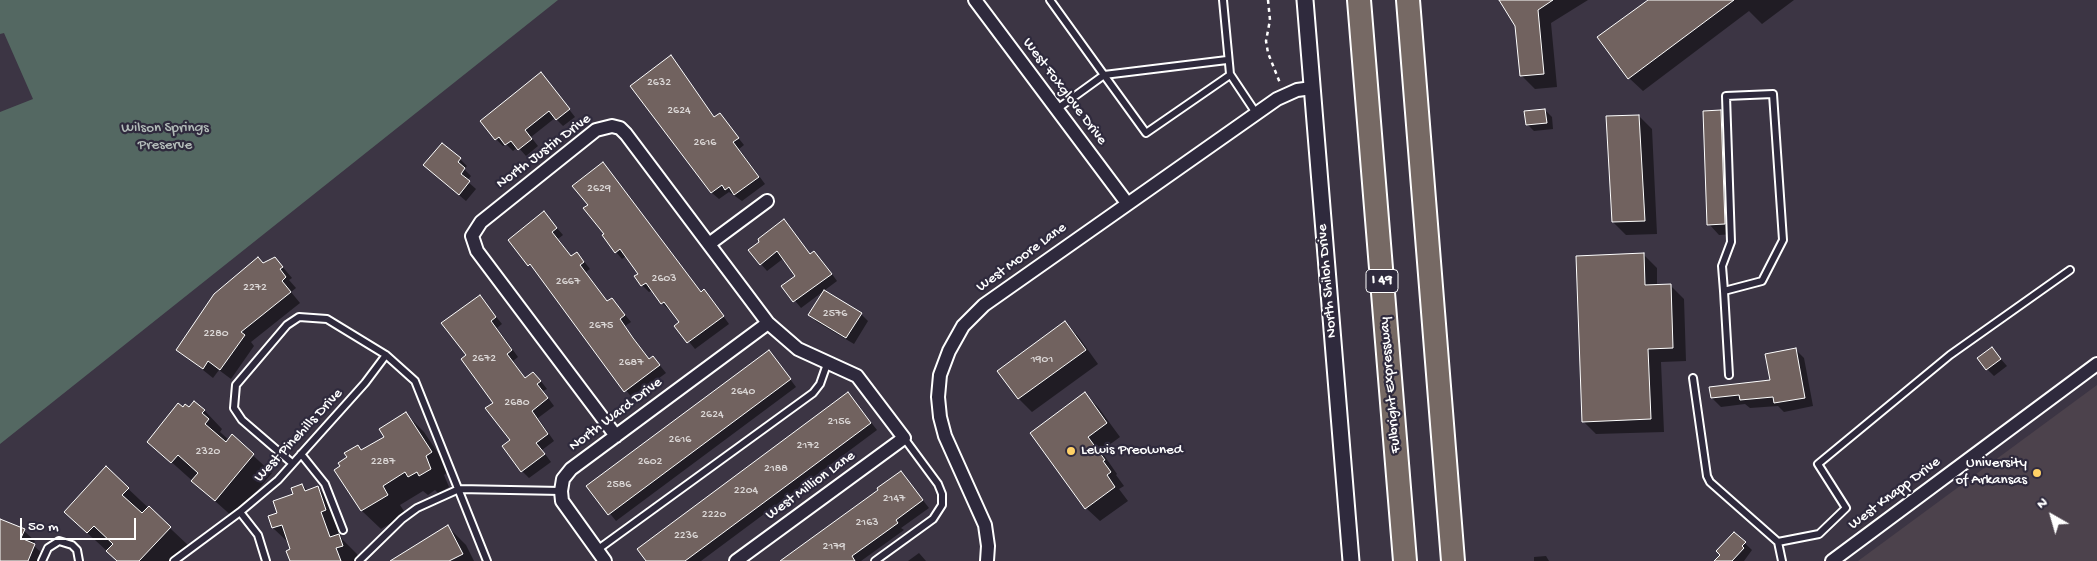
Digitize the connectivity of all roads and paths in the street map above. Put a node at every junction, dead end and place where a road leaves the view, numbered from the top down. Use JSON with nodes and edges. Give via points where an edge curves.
{"nodes":[{"id":1,"x":975,"y":0,"type":"edge"},
{"id":2,"x":1050,"y":0,"type":"edge"},
{"id":3,"x":1223,"y":0,"type":"edge"},
{"id":4,"x":1268,"y":0,"type":"edge"},
{"id":5,"x":1305,"y":0,"type":"edge"},
{"id":6,"x":1359,"y":0,"type":"edge"},
{"id":7,"x":1408,"y":0,"type":"edge"},
{"id":8,"x":1227,"y":60,"type":"junction"},
{"id":9,"x":1104,"y":74,"type":"junction"},
{"id":10,"x":1230,"y":75,"type":"junction"},
{"id":11,"x":1312,"y":88,"type":"junction"},
{"id":12,"x":1285,"y":95,"type":"junction"},
{"id":13,"x":1057,"y":109,"type":"junction"},
{"id":14,"x":1256,"y":113,"type":"junction"},
{"id":15,"x":767,"y":201,"type":"dead end"},
{"id":16,"x":1127,"y":203,"type":"junction"},
{"id":17,"x":709,"y":244,"type":"junction"},
{"id":18,"x":2070,"y":270,"type":"dead end"},
{"id":19,"x":1724,"y":291,"type":"junction"},
{"id":20,"x":768,"y":323,"type":"junction"},
{"id":21,"x":386,"y":355,"type":"junction"},
{"id":22,"x":827,"y":364,"type":"junction"},
{"id":23,"x":2097,"y":364,"type":"edge"},
{"id":24,"x":1729,"y":375,"type":"dead end"},
{"id":25,"x":1693,"y":378,"type":"dead end"},
{"id":26,"x":616,"y":436,"type":"junction"},
{"id":27,"x":904,"y":438,"type":"junction"},
{"id":28,"x":301,"y":454,"type":"junction"},
{"id":29,"x":292,"y":464,"type":"junction"},
{"id":30,"x":459,"y":489,"type":"junction"},
{"id":31,"x":561,"y":491,"type":"junction"},
{"id":32,"x":240,"y":512,"type":"junction"},
{"id":33,"x":343,"y":530,"type":"dead end"},
{"id":34,"x":1778,"y":542,"type":"junction"},
{"id":35,"x":597,"y":550,"type":"junction"},
{"id":36,"x":42,"y":561,"type":"edge"},
{"id":37,"x":79,"y":561,"type":"edge"},
{"id":38,"x":174,"y":561,"type":"edge"},
{"id":39,"x":266,"y":561,"type":"edge"},
{"id":40,"x":360,"y":561,"type":"edge"},
{"id":41,"x":487,"y":561,"type":"edge"},
{"id":42,"x":605,"y":561,"type":"edge"},
{"id":43,"x":736,"y":561,"type":"edge"},
{"id":44,"x":875,"y":561,"type":"edge"},
{"id":45,"x":987,"y":561,"type":"edge"},
{"id":46,"x":1351,"y":561,"type":"edge"},
{"id":47,"x":1405,"y":561,"type":"edge"},
{"id":48,"x":1453,"y":561,"type":"edge"},
{"id":49,"x":1782,"y":561,"type":"edge"},
{"id":50,"x":1832,"y":561,"type":"edge"}],
"edges":[{"from":1,"to":13,"type":"street","name":"West Foxglove Drive"},
{"from":2,"to":9,"type":"lane"},
{"from":3,"to":8,"type":"lane"},
{"from":4,"to":12,"type":"path","via":[[1268,53]]},
{"from":5,"to":11,"type":"street","name":"North Shiloh Drive"},
{"from":6,"to":47,"type":"highway","name":"Fulbright Expressway","number":"I 49"},
{"from":7,"to":48,"type":"highway"},
{"from":8,"to":9,"type":"lane"},
{"from":8,"to":10,"type":"lane"},
{"from":9,"to":10,"type":"lane","via":[[1146,133]]},
{"from":9,"to":13,"type":"lane"},
{"from":10,"to":14,"type":"lane"},
{"from":11,"to":12,"type":"street","name":"West Moore Lane"},
{"from":11,"to":46,"type":"street","name":"North Shiloh Drive"},
{"from":12,"to":14,"type":"street","name":"West Moore Lane"},
{"from":13,"to":16,"type":"street","name":"West Foxglove Drive"},
{"from":14,"to":16,"type":"street","name":"West Moore Lane"},
{"from":15,"to":17,"type":"street"},
{"from":16,"to":45,"type":"street","name":"West Moore Lane","via":[[984,305],[963,326],[940,374],[940,417],[945,436],[985,525]]},
{"from":17,"to":20,"type":"street","name":"North Justin Drive"},
{"from":17,"to":26,"type":"street","name":"North Justin Drive","via":[[626,134],[612,126],[596,130],[475,228],[472,236],[477,252]]},
{"from":18,"to":34,"type":"lane","via":[[1950,355],[1818,464],[1846,508],[1819,534]]},
{"from":19,"to":19,"type":"lane","via":[[1722,266],[1731,242],[1726,96],[1773,94],[1783,240],[1762,281]]},
{"from":19,"to":24,"type":"lane"},
{"from":20,"to":22,"type":"street","name":"North Justin Drive","via":[[798,349]]},
{"from":20,"to":26,"type":"street","name":"North Ward Drive"},
{"from":21,"to":28,"type":"lane","name":"West Pinehills Drive"},
{"from":21,"to":29,"type":"lane","via":[[327,319],[299,318],[287,325],[236,385],[234,408],[242,420]]},
{"from":21,"to":30,"type":"lane","via":[[415,381]]},
{"from":22,"to":27,"type":"street","name":"North Justin Drive","via":[[857,376]]},
{"from":22,"to":35,"type":"lane","via":[[813,393]]},
{"from":23,"to":50,"type":"street","name":"West Knapp Drive"},
{"from":25,"to":34,"type":"lane","via":[[1710,482]]},
{"from":26,"to":31,"type":"street","name":"North Ward Drive","via":[[571,470],[563,480]]},
{"from":27,"to":43,"type":"street","name":"West Million Lane"},
{"from":27,"to":44,"type":"lane","via":[[938,484],[942,505],[933,519]]},
{"from":28,"to":29,"type":"lane","name":"West Pinehills Drive"},
{"from":28,"to":33,"type":"lane","via":[[325,484]]},
{"from":29,"to":32,"type":"lane","name":"West Pinehills Drive"},
{"from":30,"to":31,"type":"lane"},
{"from":30,"to":40,"type":"lane","via":[[417,508]]},
{"from":30,"to":41,"type":"lane"},
{"from":31,"to":35,"type":"street","via":[[566,508]]},
{"from":32,"to":38,"type":"lane","name":"West Pinehills Drive"},
{"from":32,"to":39,"type":"lane","via":[[258,535]]},
{"from":34,"to":49,"type":"lane"},
{"from":35,"to":42,"type":"street"},
{"from":36,"to":37,"type":"lane","via":[[48,548],[59,541],[77,550]]}]}
